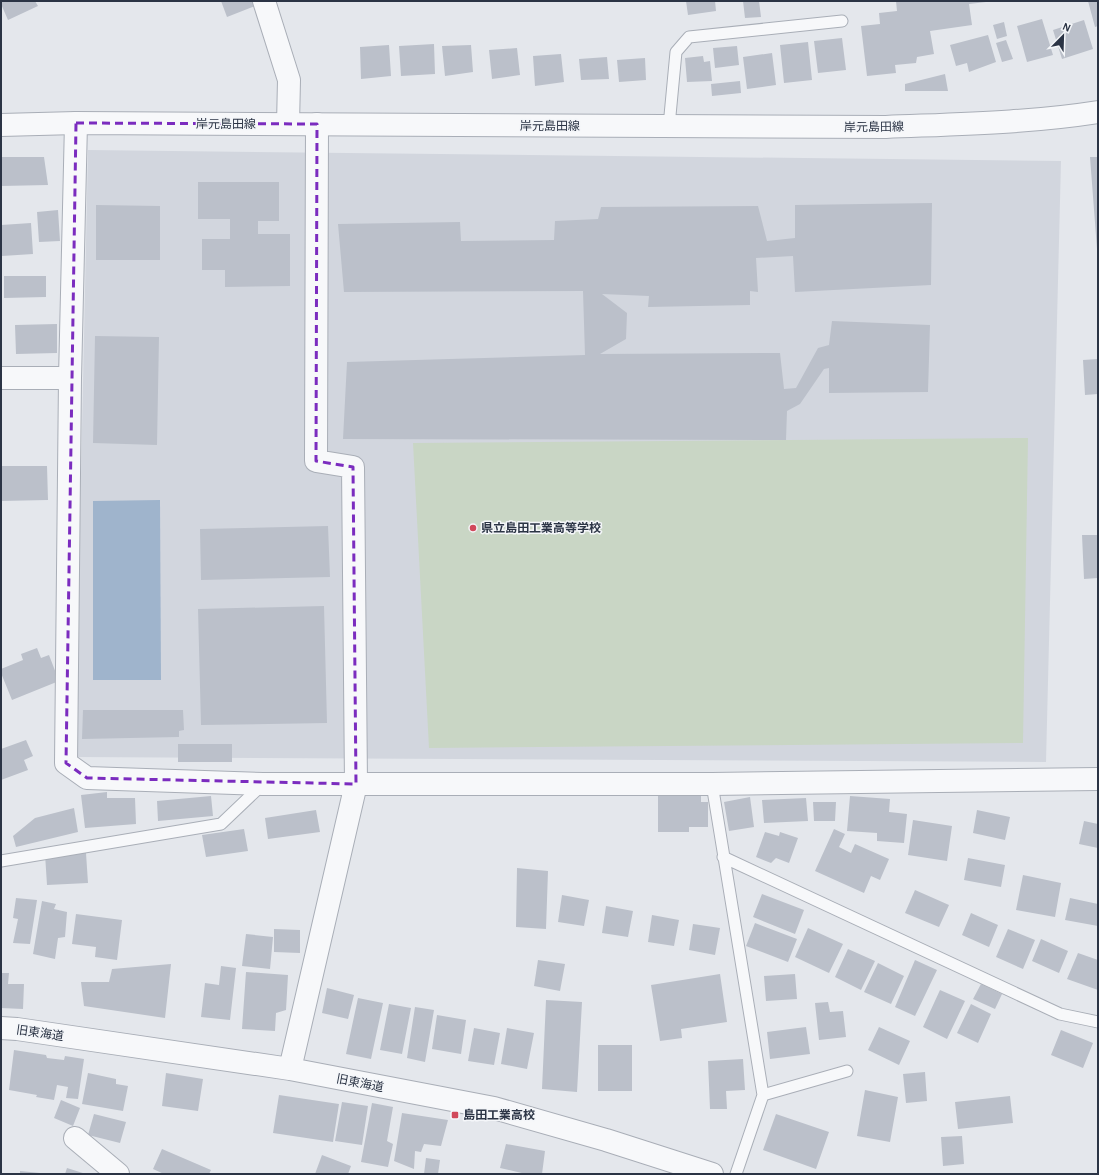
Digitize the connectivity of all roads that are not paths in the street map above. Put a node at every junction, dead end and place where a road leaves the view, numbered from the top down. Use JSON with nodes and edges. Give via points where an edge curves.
{"nodes":[{"id":1,"x":264,"y":1,"type":"edge"},
{"id":2,"x":842,"y":21,"type":"dead end"},
{"id":3,"x":1098,"y":112,"type":"edge"},
{"id":4,"x":76,"y":123,"type":"junction"},
{"id":5,"x":288,"y":124,"type":"junction"},
{"id":6,"x":317,"y":124,"type":"junction"},
{"id":7,"x":1,"y":125,"type":"edge"},
{"id":8,"x":669,"y":126,"type":"junction"},
{"id":9,"x":1,"y":378,"type":"edge"},
{"id":10,"x":70,"y":378,"type":"junction"},
{"id":11,"x":1098,"y":779,"type":"edge"},
{"id":12,"x":263,"y":784,"type":"junction"},
{"id":13,"x":356,"y":784,"type":"junction"},
{"id":14,"x":712,"y":784,"type":"junction"},
{"id":15,"x":723,"y":857,"type":"junction"},
{"id":16,"x":1,"y":861,"type":"edge"},
{"id":17,"x":1098,"y":1022,"type":"edge"},
{"id":18,"x":1,"y":1028,"type":"edge"},
{"id":19,"x":290,"y":1069,"type":"junction"},
{"id":20,"x":847,"y":1071,"type":"dead end"},
{"id":21,"x":763,"y":1095,"type":"junction"},
{"id":22,"x":75,"y":1138,"type":"dead end"},
{"id":23,"x":118,"y":1174,"type":"edge"},
{"id":24,"x":712,"y":1174,"type":"edge"},
{"id":25,"x":736,"y":1174,"type":"edge"}],
"edges":[{"from":1,"to":5,"type":"street","via":[[289,80]]},
{"from":2,"to":8,"type":"lane","via":[[690,37],[676,52]]},
{"from":3,"to":8,"type":"street","name":"岸元島田線","via":[[1061,118],[886,127]]},
{"from":4,"to":5,"type":"street","name":"岸元島田線"},
{"from":4,"to":7,"type":"street","name":"岸元島田線"},
{"from":4,"to":10,"type":"street"},
{"from":5,"to":6,"type":"street","name":"岸元島田線"},
{"from":6,"to":8,"type":"street","name":"岸元島田線"},
{"from":6,"to":13,"type":"street","via":[[316,461],[353,467]]},
{"from":9,"to":10,"type":"street"},
{"from":10,"to":12,"type":"street","via":[[66,763],[87,778]]},
{"from":11,"to":14,"type":"street"},
{"from":12,"to":13,"type":"street"},
{"from":12,"to":16,"type":"lane","via":[[221,824]]},
{"from":13,"to":14,"type":"street"},
{"from":13,"to":19,"type":"street"},
{"from":14,"to":15,"type":"lane"},
{"from":15,"to":17,"type":"lane","via":[[1060,1014]]},
{"from":15,"to":21,"type":"lane"},
{"from":18,"to":19,"type":"street","name":"旧東海道"},
{"from":19,"to":24,"type":"street","name":"旧東海道","via":[[494,1108]]},
{"from":20,"to":21,"type":"lane"},
{"from":21,"to":25,"type":"lane"},
{"from":22,"to":23,"type":"street"}]}
